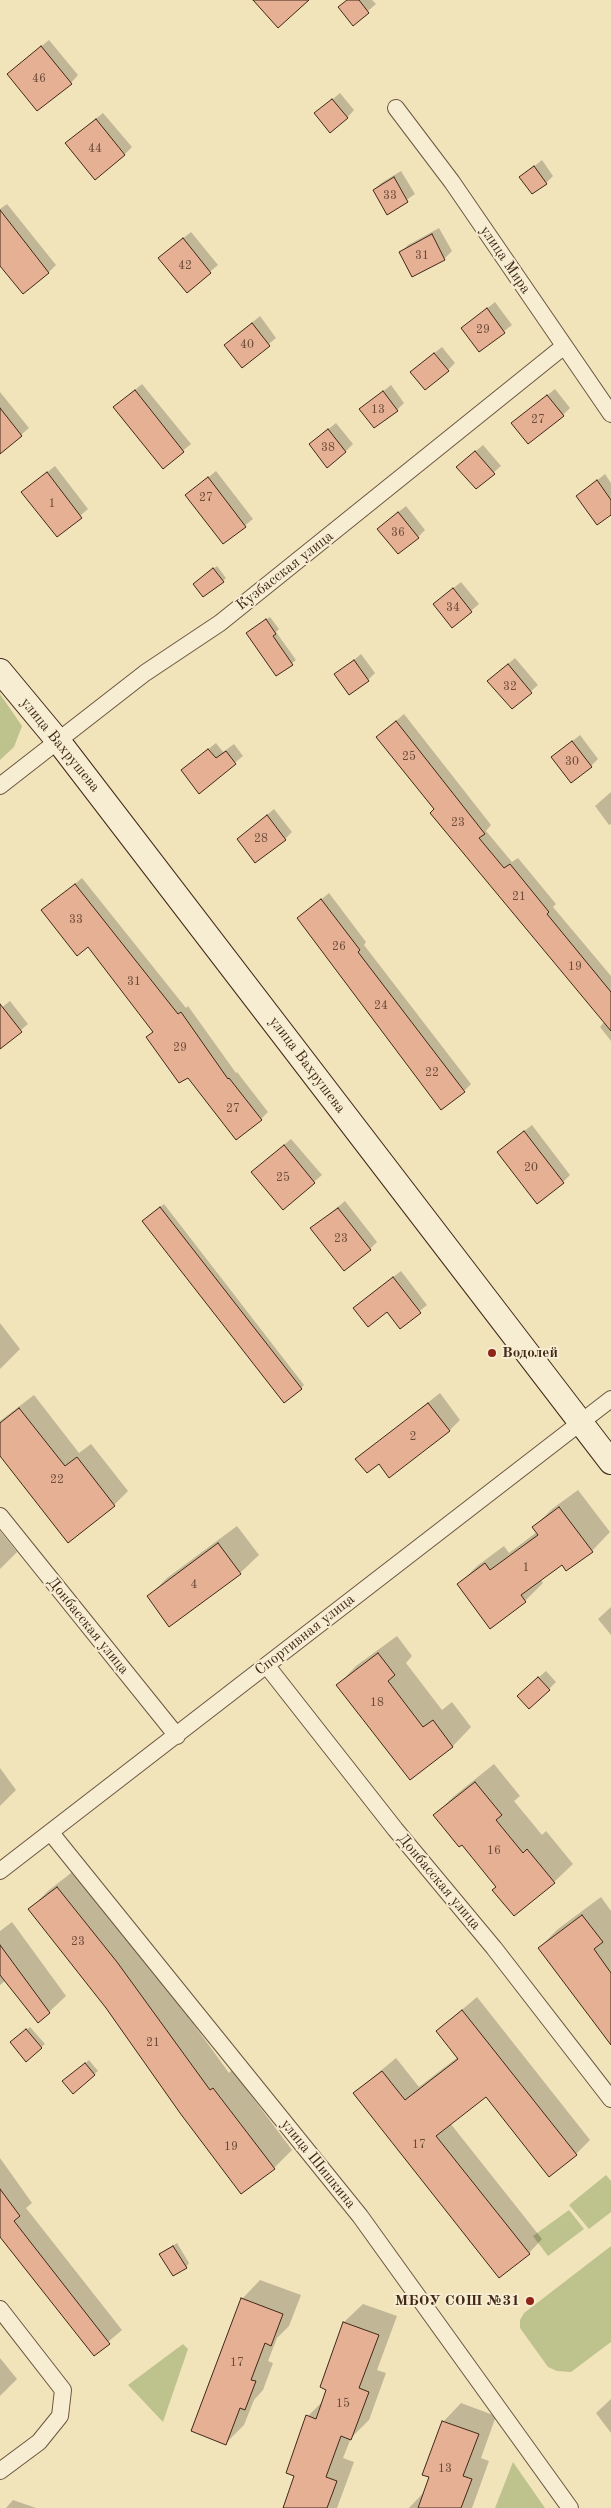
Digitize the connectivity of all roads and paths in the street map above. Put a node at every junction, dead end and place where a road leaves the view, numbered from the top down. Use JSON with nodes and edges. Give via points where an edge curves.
{"nodes":[{"id":1,"x":396,"y":108,"type":"dead end"},
{"id":2,"x":564,"y":347,"type":"junction"},
{"id":3,"x":611,"y":414,"type":"edge"},
{"id":4,"x":0,"y":671,"type":"edge"},
{"id":5,"x":59,"y":742,"type":"junction"},
{"id":6,"x":0,"y":786,"type":"edge"},
{"id":7,"x":611,"y":1399,"type":"edge"},
{"id":8,"x":581,"y":1421,"type":"junction"},
{"id":9,"x":611,"y":1462,"type":"edge"},
{"id":10,"x":0,"y":1516,"type":"edge"},
{"id":11,"x":267,"y":1666,"type":"junction"},
{"id":12,"x":177,"y":1736,"type":"junction"},
{"id":13,"x":51,"y":1833,"type":"junction"},
{"id":14,"x":0,"y":1871,"type":"edge"},
{"id":15,"x":611,"y":2099,"type":"edge"},
{"id":16,"x":0,"y":2309,"type":"edge"},
{"id":17,"x":0,"y":2471,"type":"edge"},
{"id":18,"x":570,"y":2508,"type":"edge"}],
"edges":[{"from":1,"to":2,"type":"street","name":"улица Мира","via":[[452,182]]},
{"from":2,"to":3,"type":"street","name":"улица Мира"},
{"from":2,"to":5,"type":"street","name":"Кузбасская улица","via":[[243,605],[145,673]]},
{"from":4,"to":5,"type":"main road","name":"улица Вахрушева"},
{"from":5,"to":6,"type":"street","name":"Кузбасская улица"},
{"from":5,"to":8,"type":"main road","name":"улица Вахрушева"},
{"from":7,"to":8,"type":"street","name":"Спортивная улица"},
{"from":8,"to":9,"type":"main road","name":"улица Вахрушева"},
{"from":8,"to":11,"type":"street","name":"Спортивная улица"},
{"from":10,"to":12,"type":"street","name":"Донбасская улица"},
{"from":11,"to":12,"type":"street","name":"Спортивная улица"},
{"from":11,"to":15,"type":"street","name":"Донбасская улица"},
{"from":12,"to":13,"type":"street","name":"Спортивная улица"},
{"from":13,"to":14,"type":"street","name":"Спортивная улица"},
{"from":13,"to":18,"type":"street","name":"улица Шишкина","via":[[360,2216]]},
{"from":16,"to":17,"type":"street","via":[[63,2390],[60,2416],[39,2442]]}]}
